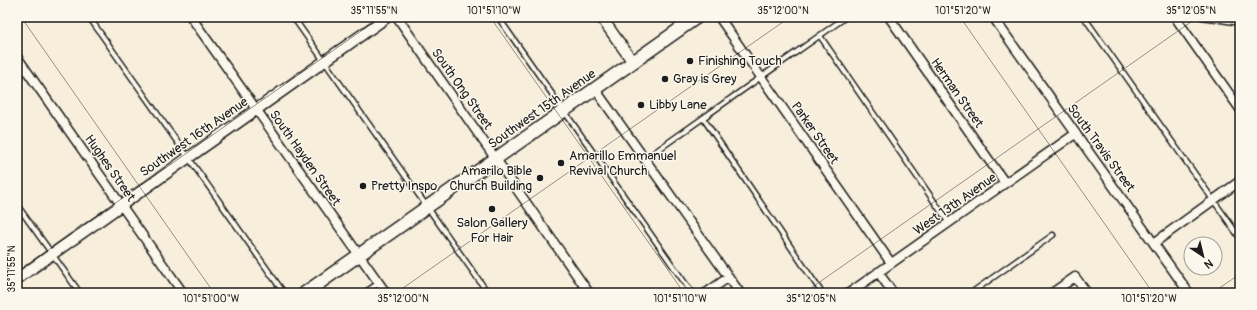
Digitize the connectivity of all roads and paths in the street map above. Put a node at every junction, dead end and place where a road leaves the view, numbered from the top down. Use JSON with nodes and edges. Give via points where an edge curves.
{"nodes":[{"id":1,"x":89,"y":17,"type":"edge"},
{"id":2,"x":191,"y":17,"type":"edge"},
{"id":3,"x":293,"y":17,"type":"edge"},
{"id":4,"x":387,"y":17,"type":"edge"},
{"id":5,"x":397,"y":17,"type":"edge"},
{"id":6,"x":498,"y":17,"type":"edge"},
{"id":7,"x":601,"y":17,"type":"edge"},
{"id":8,"x":697,"y":17,"type":"edge"},
{"id":9,"x":719,"y":17,"type":"edge"},
{"id":10,"x":846,"y":17,"type":"edge"},
{"id":11,"x":889,"y":17,"type":"edge"},
{"id":12,"x":993,"y":17,"type":"edge"},
{"id":13,"x":1084,"y":17,"type":"edge"},
{"id":14,"x":1175,"y":17,"type":"edge"},
{"id":15,"x":1202,"y":17,"type":"edge"},
{"id":16,"x":1240,"y":23,"type":"edge"},
{"id":17,"x":820,"y":36,"type":"junction"},
{"id":18,"x":17,"y":57,"type":"edge"},
{"id":19,"x":324,"y":61,"type":"junction"},
{"id":20,"x":633,"y":62,"type":"junction"},
{"id":21,"x":761,"y":77,"type":"junction"},
{"id":22,"x":595,"y":89,"type":"junction"},
{"id":23,"x":1240,"y":109,"type":"edge"},
{"id":24,"x":256,"y":110,"type":"junction"},
{"id":25,"x":564,"y":111,"type":"junction"},
{"id":26,"x":703,"y":118,"type":"junction"},
{"id":27,"x":1075,"y":134,"type":"junction"},
{"id":28,"x":188,"y":158,"type":"junction"},
{"id":29,"x":496,"y":158,"type":"junction"},
{"id":30,"x":645,"y":159,"type":"junction"},
{"id":31,"x":1240,"y":181,"type":"edge"},
{"id":32,"x":1005,"y":183,"type":"junction"},
{"id":33,"x":1214,"y":200,"type":"junction"},
{"id":34,"x":17,"y":205,"type":"edge"},
{"id":35,"x":121,"y":205,"type":"junction"},
{"id":36,"x":427,"y":207,"type":"junction"},
{"id":37,"x":949,"y":223,"type":"junction"},
{"id":38,"x":1053,"y":235,"type":"dead end"},
{"id":39,"x":1240,"y":238,"type":"edge"},
{"id":40,"x":1154,"y":243,"type":"junction"},
{"id":41,"x":53,"y":254,"type":"junction"},
{"id":42,"x":359,"y":255,"type":"junction"},
{"id":43,"x":891,"y":263,"type":"junction"},
{"id":44,"x":878,"y":272,"type":"junction"},
{"id":45,"x":729,"y":277,"type":"junction"},
{"id":46,"x":17,"y":279,"type":"edge"},
{"id":47,"x":379,"y":283,"type":"junction"},
{"id":48,"x":80,"y":293,"type":"edge"},
{"id":49,"x":183,"y":293,"type":"edge"},
{"id":50,"x":284,"y":293,"type":"edge"},
{"id":51,"x":306,"y":293,"type":"edge"},
{"id":52,"x":364,"y":293,"type":"edge"},
{"id":53,"x":386,"y":293,"type":"edge"},
{"id":54,"x":488,"y":293,"type":"edge"},
{"id":55,"x":589,"y":293,"type":"edge"},
{"id":56,"x":692,"y":293,"type":"edge"},
{"id":57,"x":706,"y":293,"type":"edge"},
{"id":58,"x":740,"y":293,"type":"edge"},
{"id":59,"x":822,"y":293,"type":"edge"},
{"id":60,"x":849,"y":293,"type":"edge"},
{"id":61,"x":893,"y":293,"type":"edge"},
{"id":62,"x":971,"y":293,"type":"edge"},
{"id":63,"x":1052,"y":293,"type":"edge"},
{"id":64,"x":1087,"y":293,"type":"edge"},
{"id":65,"x":1189,"y":293,"type":"edge"}],
"edges":[{"from":1,"to":28,"type":"lane"},
{"from":2,"to":24,"type":"street","name":"South Hayden Street"},
{"from":3,"to":19,"type":"lane"},
{"from":4,"to":19,"type":"street","name":"Southwest 16th Avenue"},
{"from":5,"to":29,"type":"street","name":"South Ong Street"},
{"from":6,"to":25,"type":"lane"},
{"from":7,"to":20,"type":"street"},
{"from":8,"to":20,"type":"main road","name":"Southwest 15th Avenue"},
{"from":9,"to":21,"type":"street","name":"Parker Street"},
{"from":10,"to":17,"type":"lane"},
{"from":11,"to":32,"type":"street","name":"Herman Street"},
{"from":12,"to":27,"type":"street","name":"South Travis Street"},
{"from":13,"to":33,"type":"lane"},
{"from":14,"to":23,"type":"street"},
{"from":15,"to":16,"type":"lane"},
{"from":17,"to":21,"type":"lane"},
{"from":17,"to":37,"type":"lane"},
{"from":18,"to":35,"type":"street","name":"Hughes Street"},
{"from":19,"to":24,"type":"street","name":"Southwest 16th Avenue"},
{"from":19,"to":36,"type":"lane"},
{"from":20,"to":22,"type":"main road","name":"Southwest 15th Avenue"},
{"from":21,"to":26,"type":"lane"},
{"from":21,"to":43,"type":"street","name":"Parker Street"},
{"from":22,"to":25,"type":"main road","name":"Southwest 15th Avenue"},
{"from":22,"to":30,"type":"street"},
{"from":24,"to":28,"type":"street","name":"Southwest 16th Avenue"},
{"from":24,"to":42,"type":"street","name":"South Hayden Street"},
{"from":25,"to":29,"type":"main road","name":"Southwest 15th Avenue"},
{"from":25,"to":56,"type":"lane"},
{"from":26,"to":30,"type":"lane"},
{"from":26,"to":59,"type":"lane"},
{"from":27,"to":32,"type":"street","name":"West 13th Avenue"},
{"from":27,"to":40,"type":"street","name":"South Travis Street"},
{"from":28,"to":35,"type":"street","name":"Southwest 16th Avenue"},
{"from":28,"to":50,"type":"lane"},
{"from":29,"to":36,"type":"main road","name":"Southwest 15th Avenue"},
{"from":29,"to":55,"type":"street","name":"South Ong Street"},
{"from":30,"to":45,"type":"street"},
{"from":31,"to":33,"type":"street"},
{"from":32,"to":37,"type":"street","name":"West 13th Avenue"},
{"from":33,"to":39,"type":"lane"},
{"from":33,"to":40,"type":"street"},
{"from":34,"to":41,"type":"lane"},
{"from":35,"to":41,"type":"street","name":"Southwest 16th Avenue"},
{"from":35,"to":49,"type":"street","name":"Hughes Street"},
{"from":36,"to":42,"type":"main road","name":"Southwest 15th Avenue"},
{"from":36,"to":54,"type":"lane"},
{"from":37,"to":43,"type":"street","name":"West 13th Avenue"},
{"from":38,"to":62,"type":"lane"},
{"from":40,"to":65,"type":"street","name":"South Travis Street"},
{"from":41,"to":46,"type":"street","name":"Southwest 16th Avenue"},
{"from":41,"to":48,"type":"lane"},
{"from":42,"to":47,"type":"street","name":"South Hayden Street"},
{"from":42,"to":51,"type":"main road","name":"Southwest 15th Avenue"},
{"from":43,"to":44,"type":"street","name":"West 13th Avenue"},
{"from":44,"to":60,"type":"street","name":"West 13th Avenue"},
{"from":44,"to":61,"type":"street"},
{"from":45,"to":57,"type":"street"},
{"from":45,"to":58,"type":"street"},
{"from":47,"to":52,"type":"lane"},
{"from":47,"to":53,"type":"street","name":"South Hayden Street"},
{"from":63,"to":64,"type":"street","via":[[1075,277]]}]}
